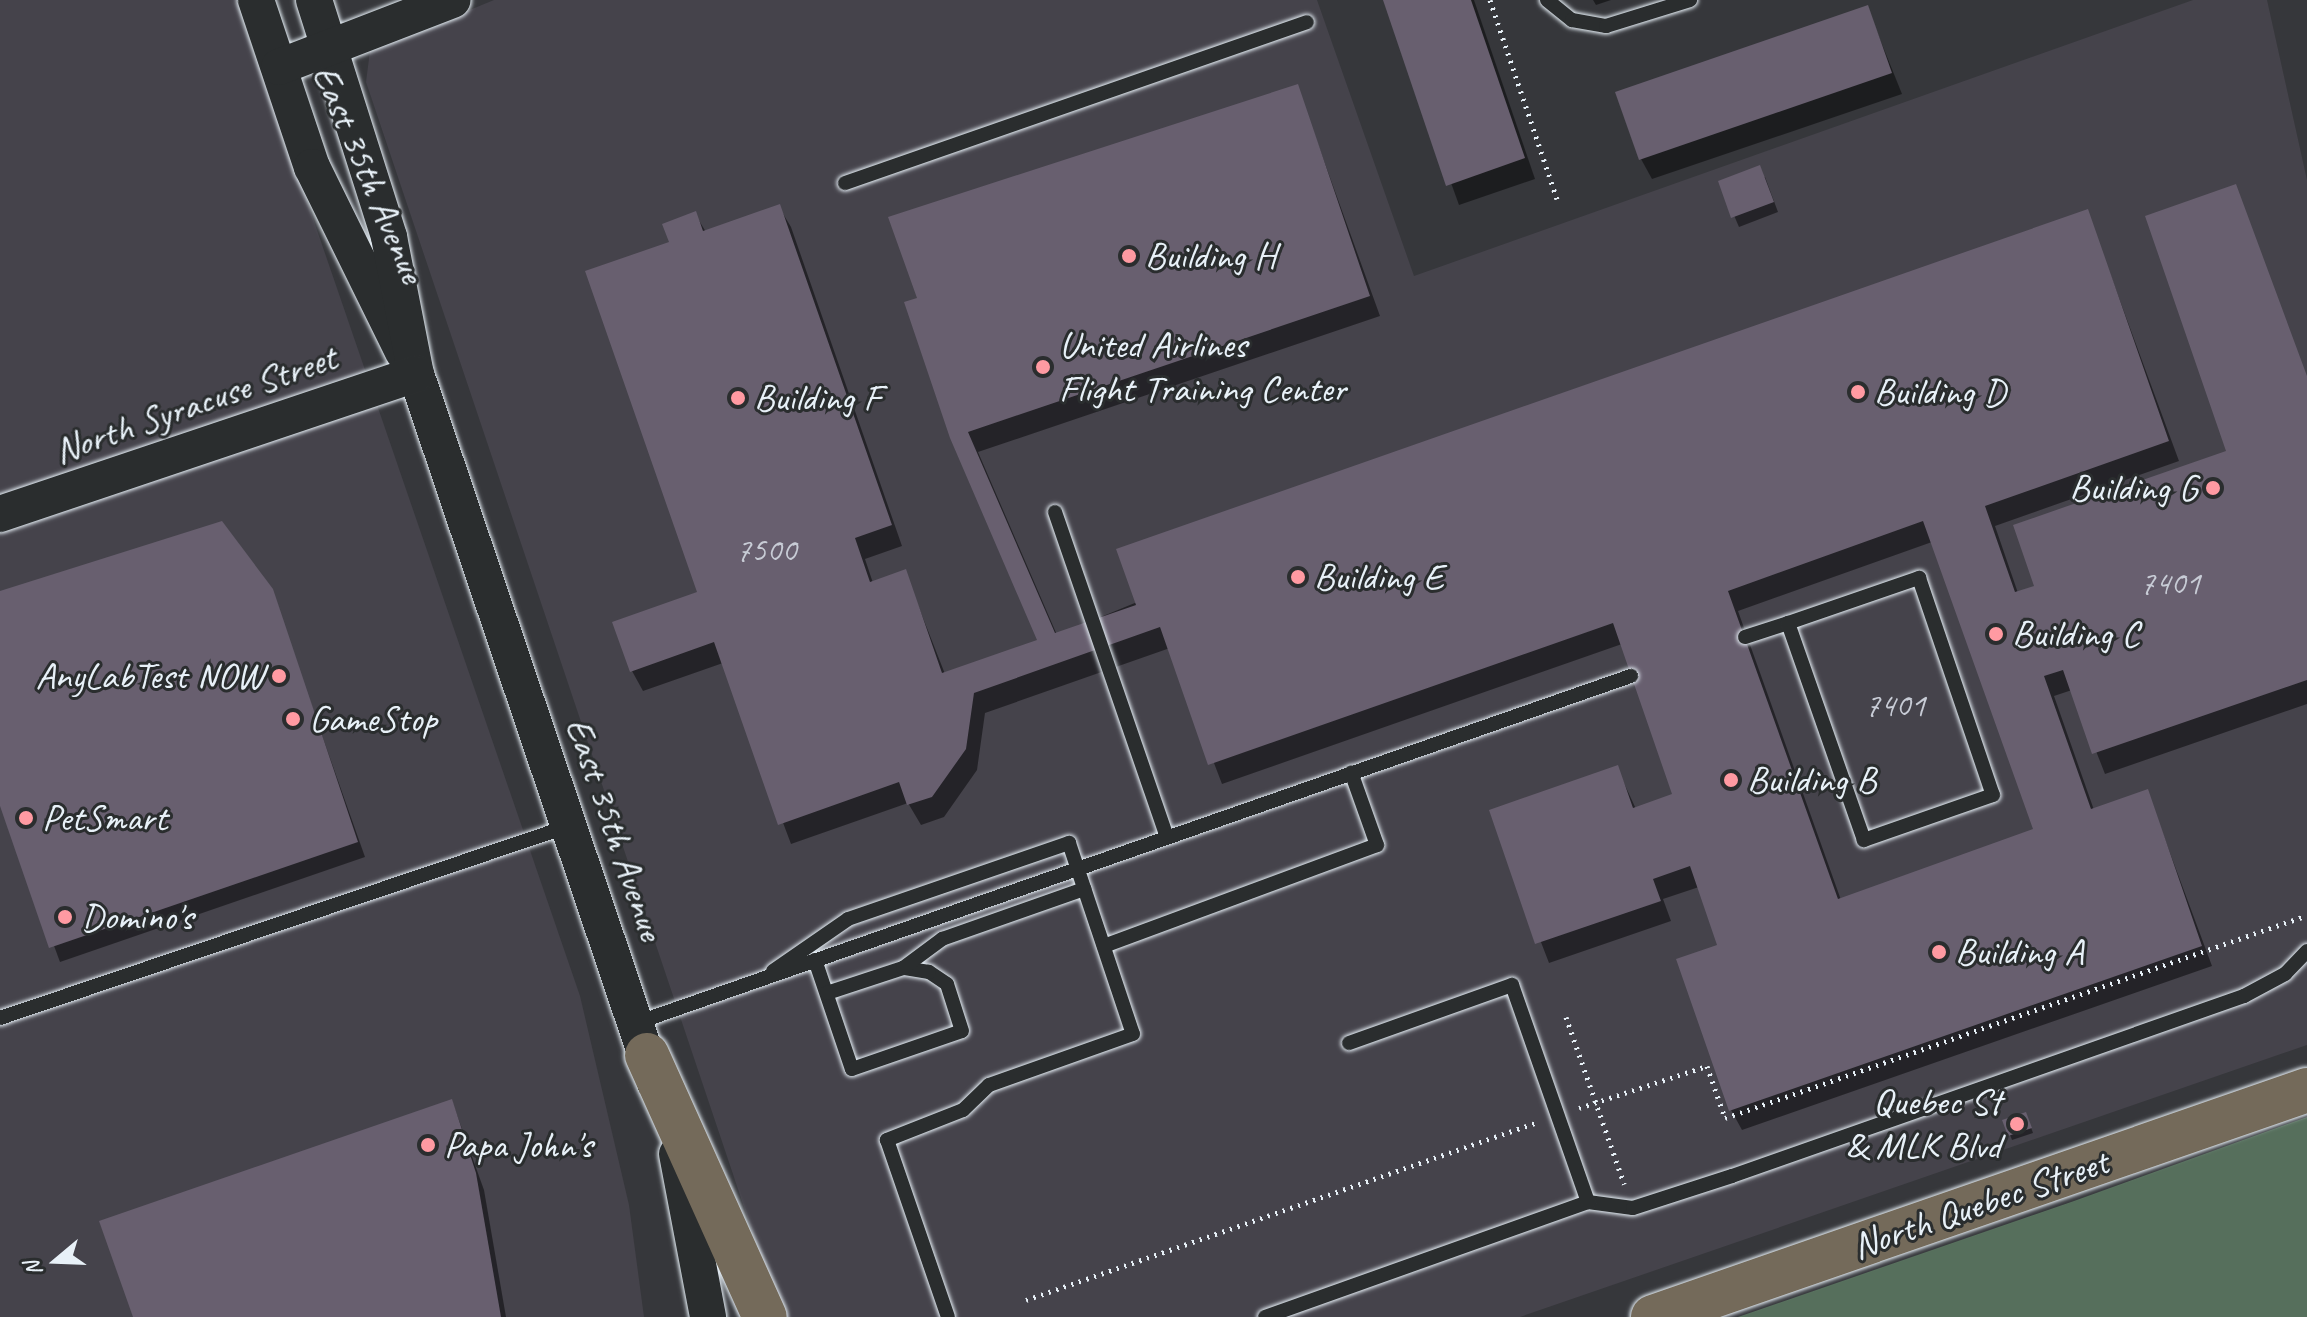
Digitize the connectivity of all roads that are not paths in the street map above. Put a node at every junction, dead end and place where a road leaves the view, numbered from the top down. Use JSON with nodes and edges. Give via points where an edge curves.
{"nodes":[{"id":1,"x":453,"y":0,"type":"edge"},
{"id":2,"x":1547,"y":0,"type":"edge"},
{"id":3,"x":1690,"y":0,"type":"edge"},
{"id":4,"x":325,"y":3,"type":"edge"},
{"id":5,"x":261,"y":14,"type":"edge"},
{"id":6,"x":1307,"y":22,"type":"dead end"},
{"id":7,"x":331,"y":49,"type":"junction"},
{"id":8,"x":279,"y":67,"type":"junction"},
{"id":9,"x":845,"y":183,"type":"dead end"},
{"id":10,"x":416,"y":374,"type":"junction"},
{"id":11,"x":1055,"y":512,"type":"dead end"},
{"id":12,"x":0,"y":514,"type":"edge"},
{"id":13,"x":1788,"y":623,"type":"junction"},
{"id":14,"x":1745,"y":637,"type":"dead end"},
{"id":15,"x":1631,"y":676,"type":"dead end"},
{"id":16,"x":1351,"y":772,"type":"junction"},
{"id":17,"x":569,"y":826,"type":"junction"},
{"id":18,"x":1167,"y":837,"type":"junction"},
{"id":19,"x":1077,"y":868,"type":"junction"},
{"id":20,"x":1084,"y":889,"type":"junction"},
{"id":21,"x":1104,"y":946,"type":"junction"},
{"id":22,"x":2307,"y":951,"type":"edge"},
{"id":23,"x":815,"y":960,"type":"junction"},
{"id":24,"x":903,"y":968,"type":"junction"},
{"id":25,"x":765,"y":977,"type":"junction"},
{"id":26,"x":827,"y":993,"type":"junction"},
{"id":27,"x":0,"y":1018,"type":"edge"},
{"id":28,"x":642,"y":1039,"type":"junction"},
{"id":29,"x":1349,"y":1043,"type":"dead end"},
{"id":30,"x":2303,"y":1090,"type":"edge"},
{"id":31,"x":1588,"y":1202,"type":"junction"},
{"id":32,"x":708,"y":1317,"type":"edge"},
{"id":33,"x":765,"y":1317,"type":"edge"},
{"id":34,"x":948,"y":1317,"type":"edge"},
{"id":35,"x":1265,"y":1317,"type":"edge"},
{"id":36,"x":1653,"y":1317,"type":"edge"}],
"edges":[{"from":1,"to":7,"type":"street"},
{"from":2,"to":3,"type":"lane","via":[[1572,20],[1606,26]]},
{"from":4,"to":5,"type":"street"},
{"from":4,"to":7,"type":"street","name":"East 35th Avenue"},
{"from":5,"to":8,"type":"street","name":"East 35th Avenue"},
{"from":6,"to":9,"type":"lane"},
{"from":7,"to":8,"type":"street"},
{"from":7,"to":10,"type":"street","name":"East 35th Avenue","via":[[389,237]]},
{"from":8,"to":10,"type":"street","name":"East 35th Avenue","via":[[340,232]]},
{"from":10,"to":12,"type":"street","name":"North Syracuse Street"},
{"from":10,"to":17,"type":"street","name":"East 35th Avenue"},
{"from":11,"to":18,"type":"lane"},
{"from":13,"to":13,"type":"lane","via":[[1919,578],[1993,795],[1864,840]]},
{"from":13,"to":14,"type":"lane"},
{"from":15,"to":16,"type":"lane"},
{"from":16,"to":18,"type":"lane"},
{"from":16,"to":21,"type":"lane","via":[[1377,845]]},
{"from":17,"to":27,"type":"lane"},
{"from":17,"to":28,"type":"street","name":"East 35th Avenue"},
{"from":18,"to":19,"type":"lane"},
{"from":19,"to":20,"type":"lane"},
{"from":19,"to":23,"type":"lane"},
{"from":19,"to":25,"type":"lane","via":[[1069,843],[848,919]]},
{"from":20,"to":21,"type":"lane"},
{"from":20,"to":24,"type":"lane","via":[[942,939]]},
{"from":21,"to":34,"type":"lane","via":[[1133,1034],[989,1085],[963,1110],[887,1140]]},
{"from":22,"to":31,"type":"lane","via":[[2285,974],[2244,996],[1633,1208]]},
{"from":23,"to":25,"type":"lane"},
{"from":23,"to":26,"type":"lane"},
{"from":24,"to":26,"type":"lane"},
{"from":24,"to":26,"type":"lane","via":[[947,984],[962,1031],[852,1069]]},
{"from":25,"to":28,"type":"lane"},
{"from":28,"to":32,"type":"street","name":"East 35th Avenue","via":[[687,1192]]},
{"from":28,"to":33,"type":"main road"},
{"from":29,"to":31,"type":"lane","via":[[1512,985]]},
{"from":30,"to":36,"type":"main road","name":"North Quebec Street"},
{"from":31,"to":35,"type":"lane"}]}
